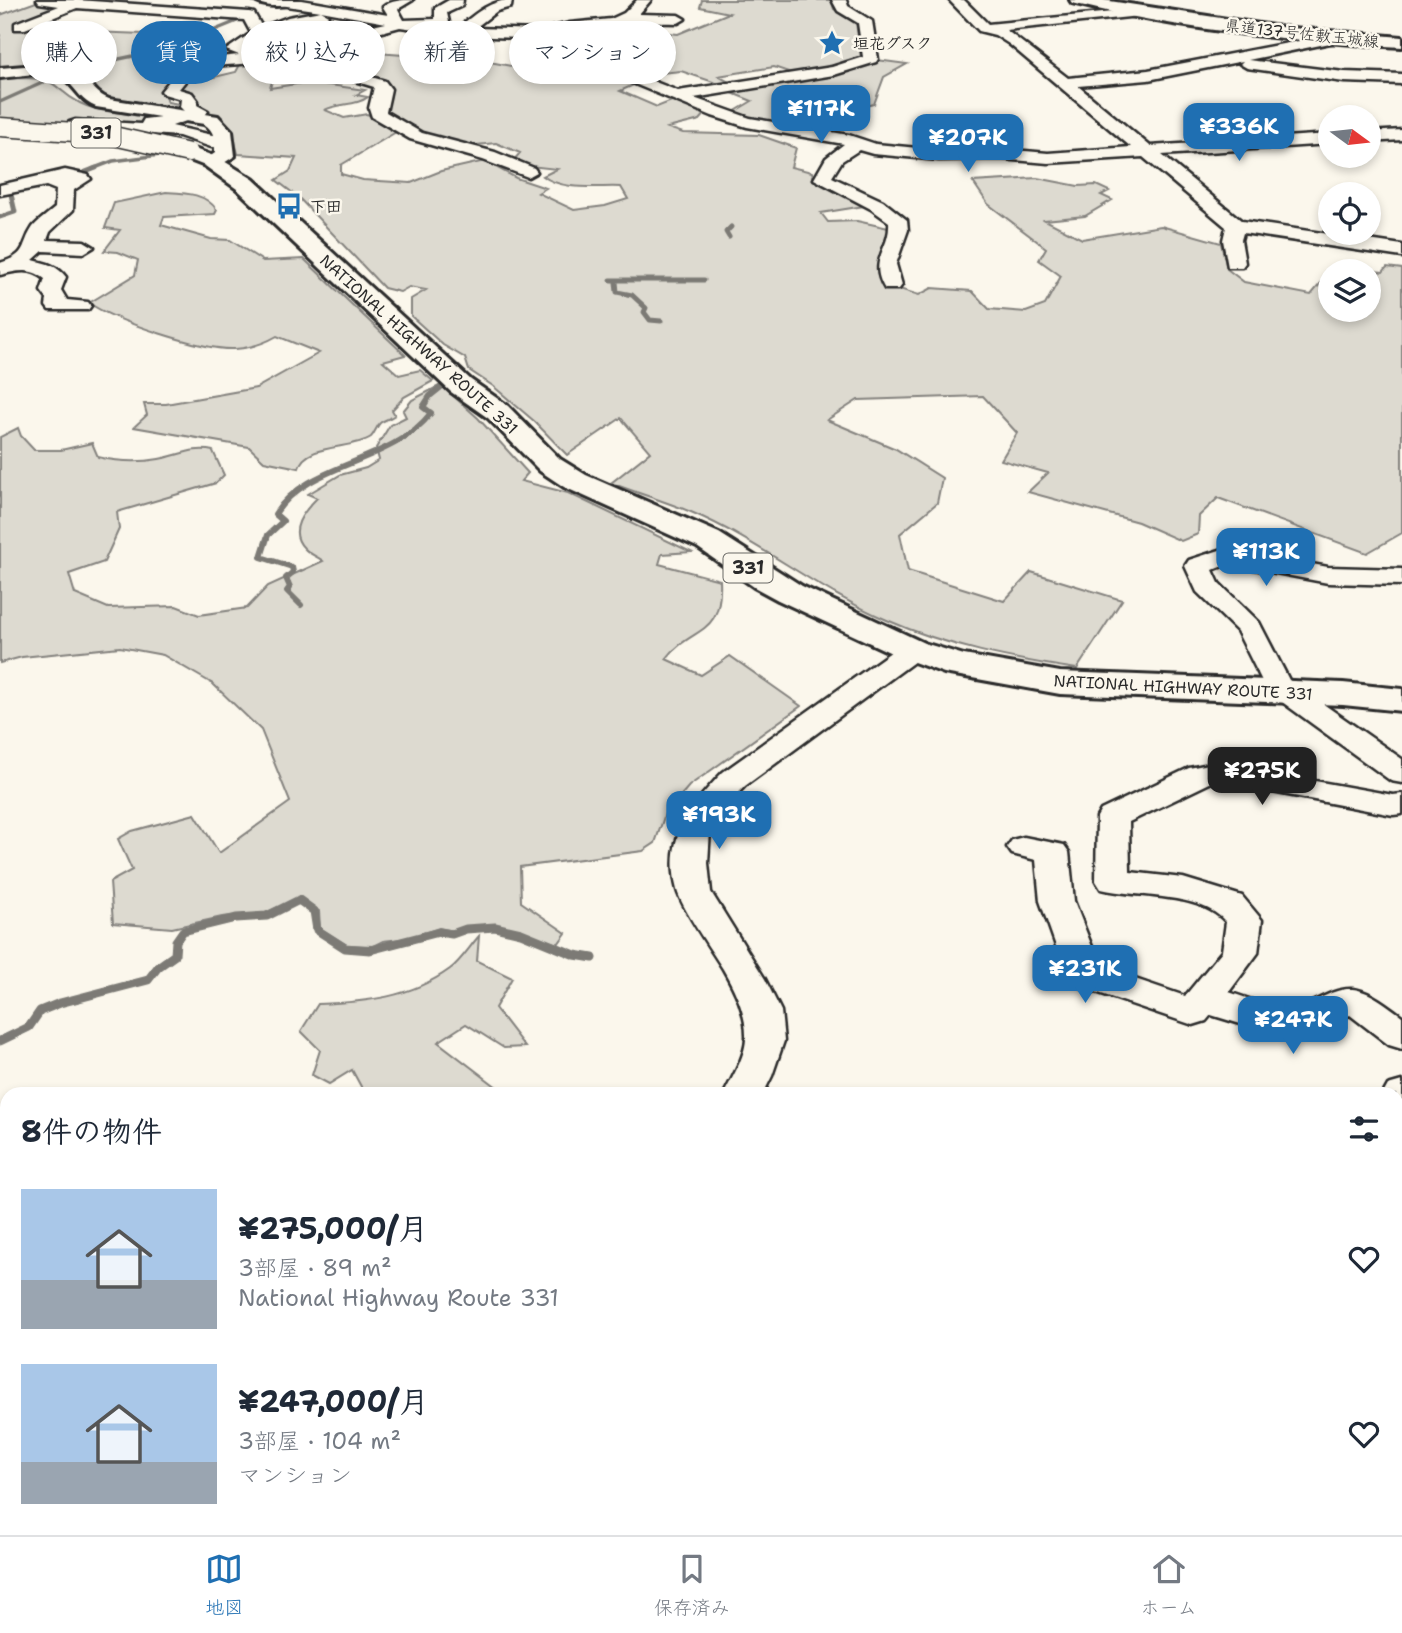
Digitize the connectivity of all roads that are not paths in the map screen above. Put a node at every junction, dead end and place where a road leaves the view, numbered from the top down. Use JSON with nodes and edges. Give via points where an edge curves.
{"nodes":[{"id":1,"x":44,"y":0,"type":"edge"},
{"id":2,"x":178,"y":0,"type":"edge"},
{"id":3,"x":262,"y":0,"type":"edge"},
{"id":4,"x":290,"y":0,"type":"edge"},
{"id":5,"x":357,"y":0,"type":"edge"},
{"id":6,"x":406,"y":0,"type":"edge"},
{"id":7,"x":456,"y":0,"type":"edge"},
{"id":8,"x":505,"y":0,"type":"edge"},
{"id":9,"x":644,"y":0,"type":"edge"},
{"id":10,"x":839,"y":0,"type":"edge"},
{"id":11,"x":956,"y":0,"type":"edge"},
{"id":12,"x":1078,"y":0,"type":"edge"},
{"id":13,"x":280,"y":1,"type":"edge"},
{"id":14,"x":60,"y":2,"type":"edge"},
{"id":15,"x":80,"y":3,"type":"edge"},
{"id":16,"x":212,"y":7,"type":"edge"},
{"id":17,"x":332,"y":9,"type":"junction"},
{"id":18,"x":167,"y":11,"type":"junction"},
{"id":19,"x":1139,"y":12,"type":"junction"},
{"id":20,"x":249,"y":16,"type":"junction"},
{"id":21,"x":6,"y":17,"type":"dead end"},
{"id":22,"x":628,"y":18,"type":"junction"},
{"id":23,"x":678,"y":19,"type":"dead end"},
{"id":24,"x":251,"y":21,"type":"edge"},
{"id":25,"x":291,"y":21,"type":"edge"},
{"id":26,"x":442,"y":21,"type":"edge"},
{"id":27,"x":477,"y":21,"type":"edge"},
{"id":28,"x":612,"y":21,"type":"edge"},
{"id":29,"x":399,"y":23,"type":"junction"},
{"id":30,"x":20,"y":26,"type":"dead end"},
{"id":31,"x":385,"y":28,"type":"edge"},
{"id":32,"x":984,"y":28,"type":"junction"},
{"id":33,"x":1335,"y":38,"type":"junction"},
{"id":34,"x":1402,"y":42,"type":"edge"},
{"id":35,"x":241,"y":61,"type":"edge"},
{"id":36,"x":1219,"y":61,"type":"junction"},
{"id":37,"x":0,"y":73,"type":"edge"},
{"id":38,"x":1402,"y":79,"type":"edge"},
{"id":39,"x":1063,"y":83,"type":"junction"},
{"id":40,"x":380,"y":84,"type":"edge"},
{"id":41,"x":646,"y":84,"type":"edge"},
{"id":42,"x":674,"y":96,"type":"junction"},
{"id":43,"x":191,"y":115,"type":"junction"},
{"id":44,"x":147,"y":128,"type":"junction"},
{"id":45,"x":0,"y":129,"type":"edge"},
{"id":46,"x":1402,"y":135,"type":"edge"},
{"id":47,"x":1381,"y":136,"type":"edge"},
{"id":48,"x":1318,"y":140,"type":"edge"},
{"id":49,"x":858,"y":144,"type":"junction"},
{"id":50,"x":156,"y":150,"type":"dead end"},
{"id":51,"x":1146,"y":150,"type":"junction"},
{"id":52,"x":208,"y":153,"type":"junction"},
{"id":53,"x":527,"y":172,"type":"dead end"},
{"id":54,"x":0,"y":190,"type":"edge"},
{"id":55,"x":1236,"y":226,"type":"junction"},
{"id":56,"x":36,"y":245,"type":"junction"},
{"id":57,"x":84,"y":247,"type":"dead end"},
{"id":58,"x":1402,"y":251,"type":"edge"},
{"id":59,"x":1235,"y":263,"type":"dead end"},
{"id":60,"x":6,"y":269,"type":"edge"},
{"id":61,"x":892,"y":285,"type":"dead end"},
{"id":62,"x":0,"y":288,"type":"edge"},
{"id":63,"x":81,"y":306,"type":"dead end"},
{"id":64,"x":1402,"y":577,"type":"edge"},
{"id":65,"x":912,"y":650,"type":"junction"},
{"id":66,"x":1286,"y":692,"type":"junction"},
{"id":67,"x":1402,"y":700,"type":"edge"},
{"id":68,"x":1402,"y":774,"type":"edge"},
{"id":69,"x":1402,"y":804,"type":"edge"},
{"id":70,"x":1024,"y":847,"type":"dead end"},
{"id":71,"x":1206,"y":997,"type":"junction"},
{"id":72,"x":1402,"y":1036,"type":"edge"},
{"id":73,"x":747,"y":1087,"type":"edge"}],
"edges":[{"from":1,"to":14,"type":"street"},
{"from":2,"to":18,"type":"street"},
{"from":3,"to":13,"type":"main road"},
{"from":4,"to":13,"type":"main road"},
{"from":5,"to":17,"type":"street"},
{"from":6,"to":29,"type":"street","via":[[390,7]]},
{"from":7,"to":26,"type":"street","via":[[440,11]]},
{"from":8,"to":27,"type":"street","via":[[506,4],[492,8]]},
{"from":9,"to":22,"type":"street"},
{"from":10,"to":42,"type":"street","via":[[843,8],[865,21],[870,59],[834,71]]},
{"from":11,"to":32,"type":"street"},
{"from":12,"to":19,"type":"main road","name":"県道137号佐敷玉城線"},
{"from":13,"to":17,"type":"street"},
{"from":14,"to":15,"type":"street"},
{"from":14,"to":21,"type":"street"},
{"from":15,"to":18,"type":"street"},
{"from":15,"to":30,"type":"street"},
{"from":16,"to":18,"type":"street"},
{"from":16,"to":20,"type":"street"},
{"from":17,"to":20,"type":"street"},
{"from":17,"to":25,"type":"street"},
{"from":17,"to":29,"type":"street"},
{"from":19,"to":32,"type":"street"},
{"from":19,"to":33,"type":"main road","name":"県道137号佐敷玉城線"},
{"from":20,"to":24,"type":"street"},
{"from":22,"to":23,"type":"street"},
{"from":22,"to":28,"type":"street"},
{"from":29,"to":31,"type":"street"},
{"from":32,"to":39,"type":"street","via":[[1014,41]]},
{"from":33,"to":34,"type":"main road","name":"県道137号佐敷玉城線"},
{"from":33,"to":36,"type":"street"},
{"from":35,"to":43,"type":"street","via":[[170,74],[179,79],[169,91],[187,96],[188,107],[200,111]]},
{"from":36,"to":38,"type":"street","via":[[1344,77]]},
{"from":36,"to":39,"type":"street","via":[[1148,75]]},
{"from":37,"to":43,"type":"main road","via":[[59,72],[72,76],[82,92],[102,103]]},
{"from":39,"to":51,"type":"street"},
{"from":40,"to":53,"type":"street","via":[[379,114],[402,130]]},
{"from":41,"to":42,"type":"street"},
{"from":42,"to":49,"type":"street","via":[[747,122]]},
{"from":43,"to":44,"type":"street","via":[[150,122]]},
{"from":43,"to":52,"type":"main road","via":[[219,124],[223,131]]},
{"from":44,"to":45,"type":"street","via":[[40,124]]},
{"from":44,"to":52,"type":"street","via":[[192,133],[208,142]]},
{"from":45,"to":50,"type":"street","via":[[94,138]]},
{"from":45,"to":52,"type":"main road","name":"NATIONAL HIGHWAY ROUTE 331","number":"331","bridge":true,"via":[[105,134]]},
{"from":46,"to":47,"type":"street"},
{"from":48,"to":51,"type":"street"},
{"from":49,"to":51,"type":"street","via":[[939,155],[1048,158]]},
{"from":49,"to":61,"type":"street","via":[[842,151],[825,170],[824,179],[898,220],[899,230],[886,264]]},
{"from":51,"to":55,"type":"street"},
{"from":52,"to":65,"type":"main road","name":"NATIONAL HIGHWAY ROUTE 331","number":"331","via":[[461,386],[498,412],[550,465],[604,494],[678,524],[790,593]]},
{"from":54,"to":56,"type":"street","via":[[56,184],[64,210],[41,230]]},
{"from":55,"to":58,"type":"street"},
{"from":55,"to":59,"type":"street","via":[[1231,240]]},
{"from":56,"to":57,"type":"street"},
{"from":56,"to":60,"type":"street"},
{"from":60,"to":62,"type":"street"},
{"from":60,"to":63,"type":"street","via":[[46,269],[56,276],[51,291],[57,306]]},
{"from":64,"to":66,"type":"street","via":[[1328,575],[1226,555],[1198,566],[1207,586],[1249,628],[1277,685]]},
{"from":65,"to":66,"type":"main road","name":"NATIONAL HIGHWAY ROUTE 331","number":"331","via":[[957,664],[1060,683]]},
{"from":65,"to":73,"type":"street","via":[[734,779],[694,830],[694,892],[762,1011],[765,1041]]},
{"from":66,"to":67,"type":"main road","name":"NATIONAL HIGHWAY ROUTE 331","number":"331"},
{"from":66,"to":68,"type":"street"},
{"from":69,"to":71,"type":"street","via":[[1214,772],[1113,817],[1113,881],[1183,889],[1230,904],[1244,920],[1240,953]]},
{"from":70,"to":71,"type":"street","via":[[1052,852],[1057,901],[1081,960],[1082,974],[1193,1012]]},
{"from":71,"to":72,"type":"street","via":[[1293,1027],[1347,1001],[1359,1002]]}]}
